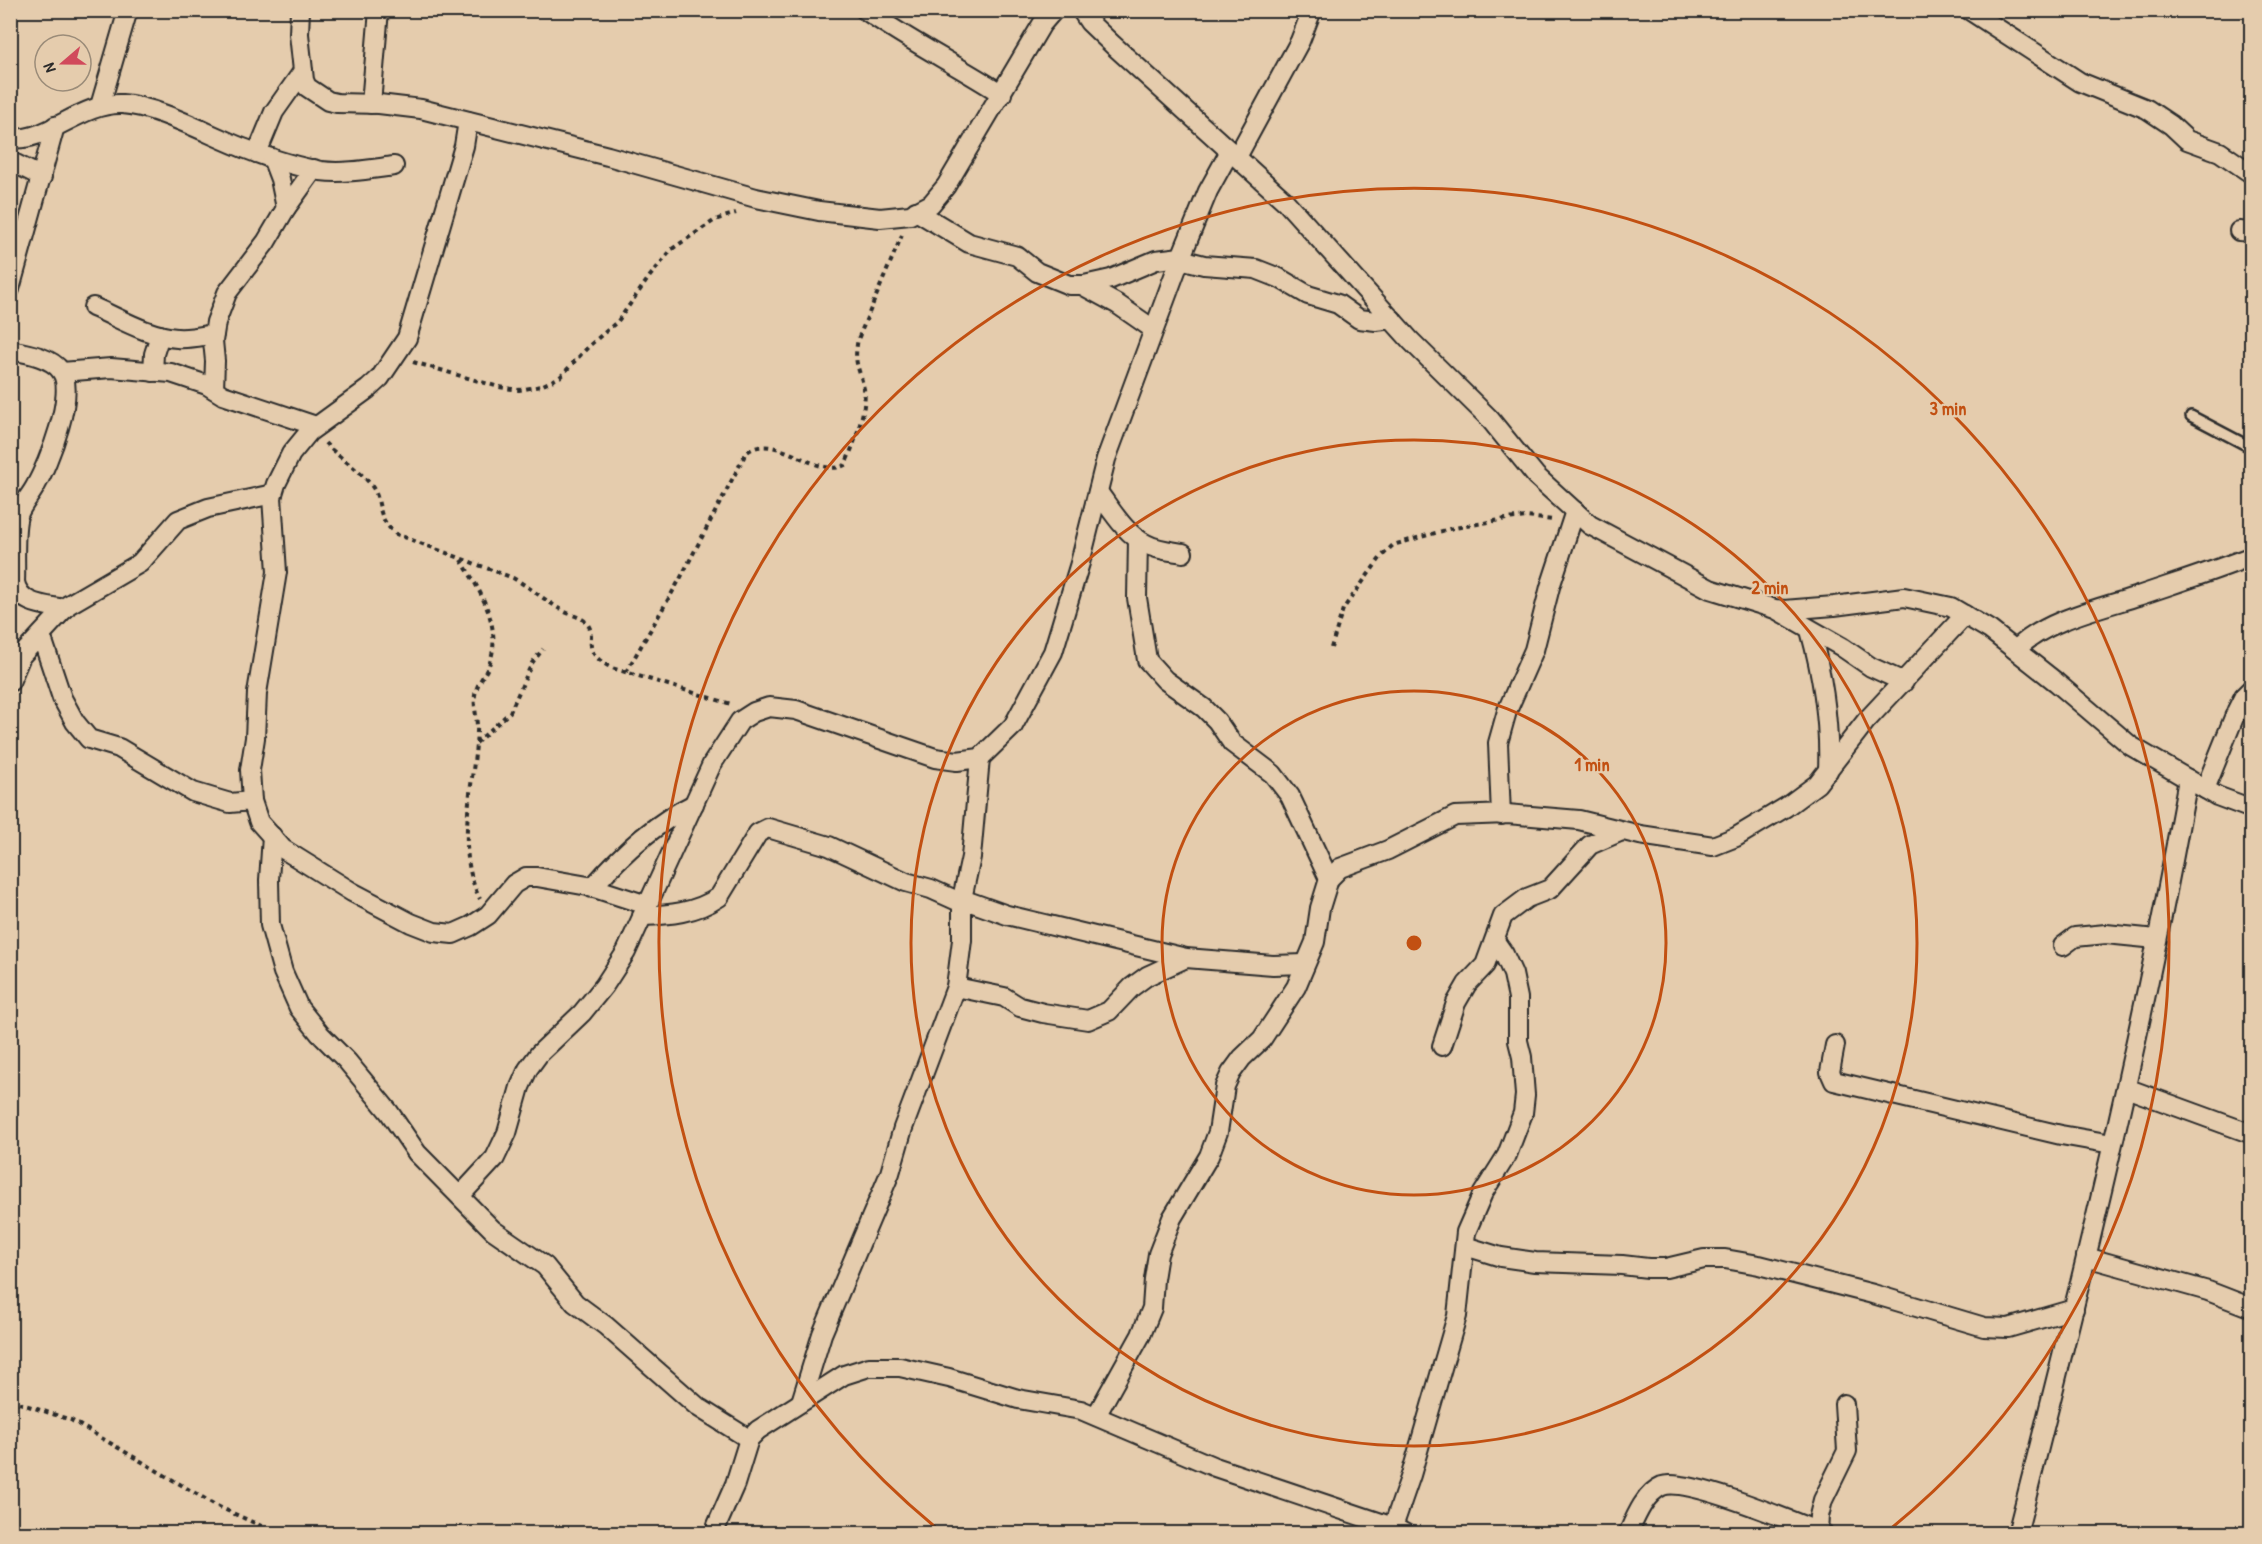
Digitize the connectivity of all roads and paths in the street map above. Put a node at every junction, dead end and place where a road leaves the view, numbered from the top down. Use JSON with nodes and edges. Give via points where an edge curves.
{"nodes":[{"id":1,"x":128,"y":10,"type":"edge"},
{"id":2,"x":300,"y":10,"type":"edge"},
{"id":3,"x":379,"y":10,"type":"edge"},
{"id":4,"x":865,"y":10,"type":"edge"},
{"id":5,"x":1054,"y":10,"type":"edge"},
{"id":6,"x":1081,"y":10,"type":"edge"},
{"id":7,"x":1312,"y":10,"type":"edge"},
{"id":8,"x":1969,"y":11,"type":"edge"},
{"id":9,"x":303,"y":71,"type":"junction"},
{"id":10,"x":1002,"y":94,"type":"junction"},
{"id":11,"x":370,"y":104,"type":"junction"},
{"id":12,"x":100,"y":106,"type":"junction"},
{"id":13,"x":468,"y":121,"type":"junction"},
{"id":14,"x":55,"y":126,"type":"junction"},
{"id":15,"x":10,"y":138,"type":"edge"},
{"id":16,"x":1234,"y":154,"type":"junction"},
{"id":17,"x":264,"y":155,"type":"junction"},
{"id":18,"x":10,"y":161,"type":"edge"},
{"id":19,"x":394,"y":166,"type":"dead end"},
{"id":20,"x":314,"y":169,"type":"junction"},
{"id":21,"x":2252,"y":174,"type":"edge"},
{"id":22,"x":42,"y":177,"type":"junction"},
{"id":23,"x":759,"y":199,"type":"junction"},
{"id":24,"x":286,"y":208,"type":"junction"},
{"id":25,"x":913,"y":213,"type":"junction"},
{"id":26,"x":1180,"y":258,"type":"junction"},
{"id":27,"x":1082,"y":285,"type":"junction"},
{"id":28,"x":10,"y":289,"type":"edge"},
{"id":29,"x":93,"y":308,"type":"dead end"},
{"id":30,"x":1392,"y":319,"type":"junction"},
{"id":31,"x":1154,"y":329,"type":"junction"},
{"id":32,"x":214,"y":334,"type":"junction"},
{"id":33,"x":160,"y":335,"type":"junction"},
{"id":34,"x":10,"y":350,"type":"edge"},
{"id":35,"x":396,"y":357,"type":"junction"},
{"id":36,"x":63,"y":372,"type":"junction"},
{"id":37,"x":153,"y":372,"type":"junction"},
{"id":38,"x":214,"y":389,"type":"junction"},
{"id":39,"x":2191,"y":416,"type":"dead end"},
{"id":40,"x":314,"y":428,"type":"junction"},
{"id":41,"x":2252,"y":448,"type":"edge"},
{"id":42,"x":1098,"y":492,"type":"junction"},
{"id":43,"x":273,"y":494,"type":"junction"},
{"id":44,"x":1573,"y":517,"type":"junction"},
{"id":45,"x":1138,"y":539,"type":"junction"},
{"id":46,"x":1183,"y":553,"type":"dead end"},
{"id":47,"x":2252,"y":556,"type":"edge"},
{"id":48,"x":461,"y":560,"type":"junction"},
{"id":49,"x":65,"y":609,"type":"junction"},
{"id":50,"x":1775,"y":609,"type":"junction"},
{"id":51,"x":1965,"y":615,"type":"junction"},
{"id":52,"x":1810,"y":630,"type":"junction"},
{"id":53,"x":41,"y":635,"type":"junction"},
{"id":54,"x":1330,"y":648,"type":"dead end"},
{"id":55,"x":543,"y":649,"type":"dead end"},
{"id":56,"x":2016,"y":650,"type":"junction"},
{"id":57,"x":626,"y":672,"type":"junction"},
{"id":58,"x":10,"y":682,"type":"edge"},
{"id":59,"x":1904,"y":682,"type":"junction"},
{"id":60,"x":2252,"y":687,"type":"edge"},
{"id":61,"x":754,"y":712,"type":"junction"},
{"id":62,"x":476,"y":743,"type":"junction"},
{"id":63,"x":980,"y":758,"type":"junction"},
{"id":64,"x":1828,"y":771,"type":"junction"},
{"id":65,"x":2188,"y":779,"type":"junction"},
{"id":66,"x":2205,"y":789,"type":"junction"},
{"id":67,"x":252,"y":801,"type":"junction"},
{"id":68,"x":694,"y":804,"type":"junction"},
{"id":69,"x":2252,"y":809,"type":"edge"},
{"id":70,"x":1501,"y":815,"type":"junction"},
{"id":71,"x":1622,"y":831,"type":"junction"},
{"id":72,"x":272,"y":836,"type":"junction"},
{"id":73,"x":1329,"y":879,"type":"junction"},
{"id":74,"x":592,"y":888,"type":"junction"},
{"id":75,"x":962,"y":901,"type":"junction"},
{"id":76,"x":644,"y":910,"type":"junction"},
{"id":77,"x":488,"y":915,"type":"junction"},
{"id":78,"x":2156,"y":939,"type":"junction"},
{"id":79,"x":1495,"y":940,"type":"junction"},
{"id":80,"x":2063,"y":946,"type":"dead end"},
{"id":81,"x":1186,"y":958,"type":"junction"},
{"id":82,"x":1305,"y":964,"type":"junction"},
{"id":83,"x":956,"y":987,"type":"junction"},
{"id":84,"x":1442,"y":1046,"type":"dead end"},
{"id":85,"x":1835,"y":1046,"type":"dead end"},
{"id":86,"x":2126,"y":1088,"type":"junction"},
{"id":87,"x":2252,"y":1134,"type":"edge"},
{"id":88,"x":2112,"y":1144,"type":"junction"},
{"id":89,"x":460,"y":1196,"type":"junction"},
{"id":90,"x":1465,"y":1246,"type":"junction"},
{"id":91,"x":2086,"y":1257,"type":"junction"},
{"id":92,"x":2252,"y":1308,"type":"edge"},
{"id":93,"x":2074,"y":1309,"type":"junction"},
{"id":94,"x":10,"y":1400,"type":"edge"},
{"id":95,"x":801,"y":1402,"type":"junction"},
{"id":96,"x":1845,"y":1404,"type":"dead end"},
{"id":97,"x":1096,"y":1416,"type":"junction"},
{"id":98,"x":749,"y":1439,"type":"junction"},
{"id":99,"x":717,"y":1525,"type":"dead end"},
{"id":100,"x":1399,"y":1530,"type":"edge"},
{"id":101,"x":1821,"y":1532,"type":"edge"},
{"id":102,"x":279,"y":1533,"type":"edge"},
{"id":103,"x":1628,"y":1533,"type":"edge"},
{"id":104,"x":2017,"y":1533,"type":"edge"}],
"edges":[{"from":1,"to":12,"type":"street"},
{"from":2,"to":9,"type":"street"},
{"from":3,"to":11,"type":"street"},
{"from":4,"to":10,"type":"street"},
{"from":5,"to":10,"type":"street"},
{"from":6,"to":16,"type":"street","via":[[1113,45]]},
{"from":7,"to":16,"type":"street","via":[[1296,49]]},
{"from":8,"to":21,"type":"street","via":[[2080,82],[2147,109],[2187,140],[2220,152]]},
{"from":9,"to":11,"type":"street","via":[[307,87],[328,100]]},
{"from":9,"to":17,"type":"street","via":[[274,112]]},
{"from":10,"to":25,"type":"street","via":[[946,186],[931,204]]},
{"from":11,"to":13,"type":"street","via":[[421,109]]},
{"from":12,"to":14,"type":"street"},
{"from":12,"to":17,"type":"street","via":[[123,104],[152,111]]},
{"from":13,"to":23,"type":"street"},
{"from":13,"to":35,"type":"street","via":[[419,300],[407,338]]},
{"from":14,"to":15,"type":"street","via":[[18,140]]},
{"from":14,"to":22,"type":"street"},
{"from":16,"to":26,"type":"street","via":[[1208,191]]},
{"from":16,"to":30,"type":"street","via":[[1284,201]]},
{"from":17,"to":20,"type":"street"},
{"from":17,"to":24,"type":"street","via":[[280,179]]},
{"from":18,"to":22,"type":"street"},
{"from":19,"to":20,"type":"street"},
{"from":20,"to":24,"type":"street"},
{"from":22,"to":28,"type":"street"},
{"from":23,"to":25,"type":"street","via":[[819,212],[880,218]]},
{"from":23,"to":35,"type":"path","via":[[740,212],[715,220],[672,249],[618,321],[560,376],[541,386],[519,390],[498,387]]},
{"from":24,"to":32,"type":"street","via":[[227,293]]},
{"from":25,"to":27,"type":"street","via":[[969,243],[1017,256],[1060,284]]},
{"from":25,"to":57,"type":"path","via":[[858,339],[856,368],[864,401],[845,465],[825,467],[763,446],[746,453]]},
{"from":26,"to":27,"type":"street","via":[[1156,260],[1111,279]]},
{"from":26,"to":30,"type":"street","via":[[1204,265],[1256,269],[1308,296],[1338,304],[1359,319]]},
{"from":26,"to":31,"type":"street"},
{"from":27,"to":31,"type":"street"},
{"from":29,"to":33,"type":"street"},
{"from":30,"to":44,"type":"street","via":[[1490,418]]},
{"from":31,"to":42,"type":"street","via":[[1106,459]]},
{"from":32,"to":33,"type":"street","via":[[185,338]]},
{"from":32,"to":38,"type":"street"},
{"from":33,"to":37,"type":"street"},
{"from":34,"to":36,"type":"street","via":[[54,364]]},
{"from":35,"to":40,"type":"street","via":[[368,389]]},
{"from":36,"to":37,"type":"street","via":[[111,368]]},
{"from":36,"to":49,"type":"street","via":[[66,397],[62,419],[36,485],[18,513],[15,582],[23,598]]},
{"from":37,"to":38,"type":"street","via":[[171,373]]},
{"from":38,"to":40,"type":"street"},
{"from":39,"to":41,"type":"lane"},
{"from":40,"to":43,"type":"street","via":[[291,454]]},
{"from":40,"to":48,"type":"path","via":[[370,484],[388,527],[396,534]]},
{"from":42,"to":45,"type":"street"},
{"from":42,"to":63,"type":"street","via":[[1053,652],[1013,726]]},
{"from":43,"to":49,"type":"street","via":[[208,508],[178,520],[140,563]]},
{"from":43,"to":67,"type":"street","via":[[277,572],[257,693],[250,770]]},
{"from":44,"to":50,"type":"street","via":[[1710,589]]},
{"from":44,"to":54,"type":"path","via":[[1506,519],[1449,529],[1393,545],[1343,609]]},
{"from":44,"to":70,"type":"street","via":[[1534,650],[1507,711],[1498,743]]},
{"from":45,"to":46,"type":"street"},
{"from":45,"to":73,"type":"street","via":[[1137,598],[1147,660],[1165,680],[1217,721],[1232,743],[1273,774],[1290,796]]},
{"from":47,"to":56,"type":"street","via":[[2069,619],[2025,640]]},
{"from":48,"to":57,"type":"path","via":[[513,578],[583,620],[590,628],[595,657]]},
{"from":48,"to":62,"type":"path","via":[[483,598],[494,639],[491,661],[475,692]]},
{"from":49,"to":53,"type":"street"},
{"from":50,"to":51,"type":"street","via":[[1904,597],[1951,607]]},
{"from":50,"to":52,"type":"street"},
{"from":51,"to":56,"type":"street"},
{"from":51,"to":59,"type":"street"},
{"from":52,"to":59,"type":"street"},
{"from":52,"to":64,"type":"street","via":[[1822,671]]},
{"from":53,"to":58,"type":"street","via":[[21,656]]},
{"from":53,"to":67,"type":"street","via":[[62,698],[88,739],[129,753],[193,792],[230,803]]},
{"from":55,"to":62,"type":"path","via":[[532,663],[510,712]]},
{"from":56,"to":65,"type":"street","via":[[2131,746]]},
{"from":57,"to":61,"type":"path"},
{"from":59,"to":64,"type":"street","via":[[1866,721]]},
{"from":60,"to":66,"type":"street","via":[[2237,710]]},
{"from":61,"to":63,"type":"street","via":[[769,707],[796,710],[935,758],[957,762]]},
{"from":61,"to":68,"type":"street","via":[[740,720],[712,764]]},
{"from":62,"to":77,"type":"path","via":[[467,813],[469,854],[472,884]]},
{"from":63,"to":75,"type":"street","via":[[971,857]]},
{"from":64,"to":71,"type":"street","via":[[1786,807],[1713,846]]},
{"from":65,"to":66,"type":"street"},
{"from":65,"to":78,"type":"street"},
{"from":66,"to":69,"type":"street"},
{"from":67,"to":72,"type":"street","via":[[259,822]]},
{"from":68,"to":74,"type":"street","via":[[670,816],[614,862]]},
{"from":68,"to":76,"type":"street"},
{"from":70,"to":71,"type":"street","via":[[1579,820]]},
{"from":70,"to":73,"type":"street","via":[[1455,816],[1388,850],[1340,867]]},
{"from":71,"to":79,"type":"street","via":[[1590,846],[1550,889],[1514,906],[1503,916]]},
{"from":72,"to":77,"type":"street","via":[[283,849],[352,892],[434,932],[453,934]]},
{"from":72,"to":89,"type":"street","via":[[270,925],[283,972],[299,1008],[389,1112],[417,1153]]},
{"from":73,"to":82,"type":"street","via":[[1315,942]]},
{"from":74,"to":76,"type":"street"},
{"from":74,"to":77,"type":"street","via":[[526,877],[514,884]]},
{"from":75,"to":76,"type":"street","via":[[906,882],[829,846],[768,828],[758,833],[719,897],[710,903],[662,915]]},
{"from":75,"to":81,"type":"street"},
{"from":75,"to":83,"type":"street"},
{"from":76,"to":89,"type":"street","via":[[626,952],[604,986],[528,1069],[495,1158]]},
{"from":78,"to":80,"type":"street","via":[[2106,934],[2075,937]]},
{"from":78,"to":86,"type":"street"},
{"from":79,"to":84,"type":"street","via":[[1485,965],[1456,1003]]},
{"from":79,"to":90,"type":"street","via":[[1513,974],[1518,998],[1518,1041],[1525,1095],[1523,1113],[1507,1155],[1483,1193],[1466,1232]]},
{"from":81,"to":82,"type":"street"},
{"from":81,"to":83,"type":"street","via":[[1147,976],[1109,1011],[1088,1020],[1043,1013],[1020,1007],[1004,997]]},
{"from":82,"to":97,"type":"street","via":[[1296,987],[1262,1039],[1231,1073],[1209,1156],[1172,1218],[1158,1254],[1152,1308]]},
{"from":83,"to":95,"type":"street","via":[[890,1173],[822,1334]]},
{"from":85,"to":88,"type":"street","via":[[1830,1072],[1834,1081],[2061,1136]]},
{"from":86,"to":87,"type":"street"},
{"from":86,"to":88,"type":"street"},
{"from":88,"to":91,"type":"street"},
{"from":89,"to":98,"type":"street","via":[[493,1230],[545,1266],[575,1303],[698,1407]]},
{"from":90,"to":93,"type":"street","via":[[1535,1262],[1648,1268],[1725,1259],[1815,1278],[1984,1327],[2007,1328]]},
{"from":90,"to":100,"type":"street","via":[[1457,1317]]},
{"from":91,"to":92,"type":"street","via":[[2208,1291]]},
{"from":91,"to":93,"type":"street"},
{"from":93,"to":104,"type":"street"},
{"from":94,"to":102,"type":"path","via":[[71,1420],[218,1506]]},
{"from":95,"to":97,"type":"street","via":[[844,1375],[869,1367],[900,1367]]},
{"from":95,"to":98,"type":"street"},
{"from":96,"to":101,"type":"street","via":[[1847,1451],[1823,1500]]},
{"from":97,"to":100,"type":"street","via":[[1215,1467]]},
{"from":98,"to":99,"type":"street"},
{"from":101,"to":103,"type":"street","via":[[1701,1489],[1676,1484],[1660,1486],[1645,1500]]}]}
